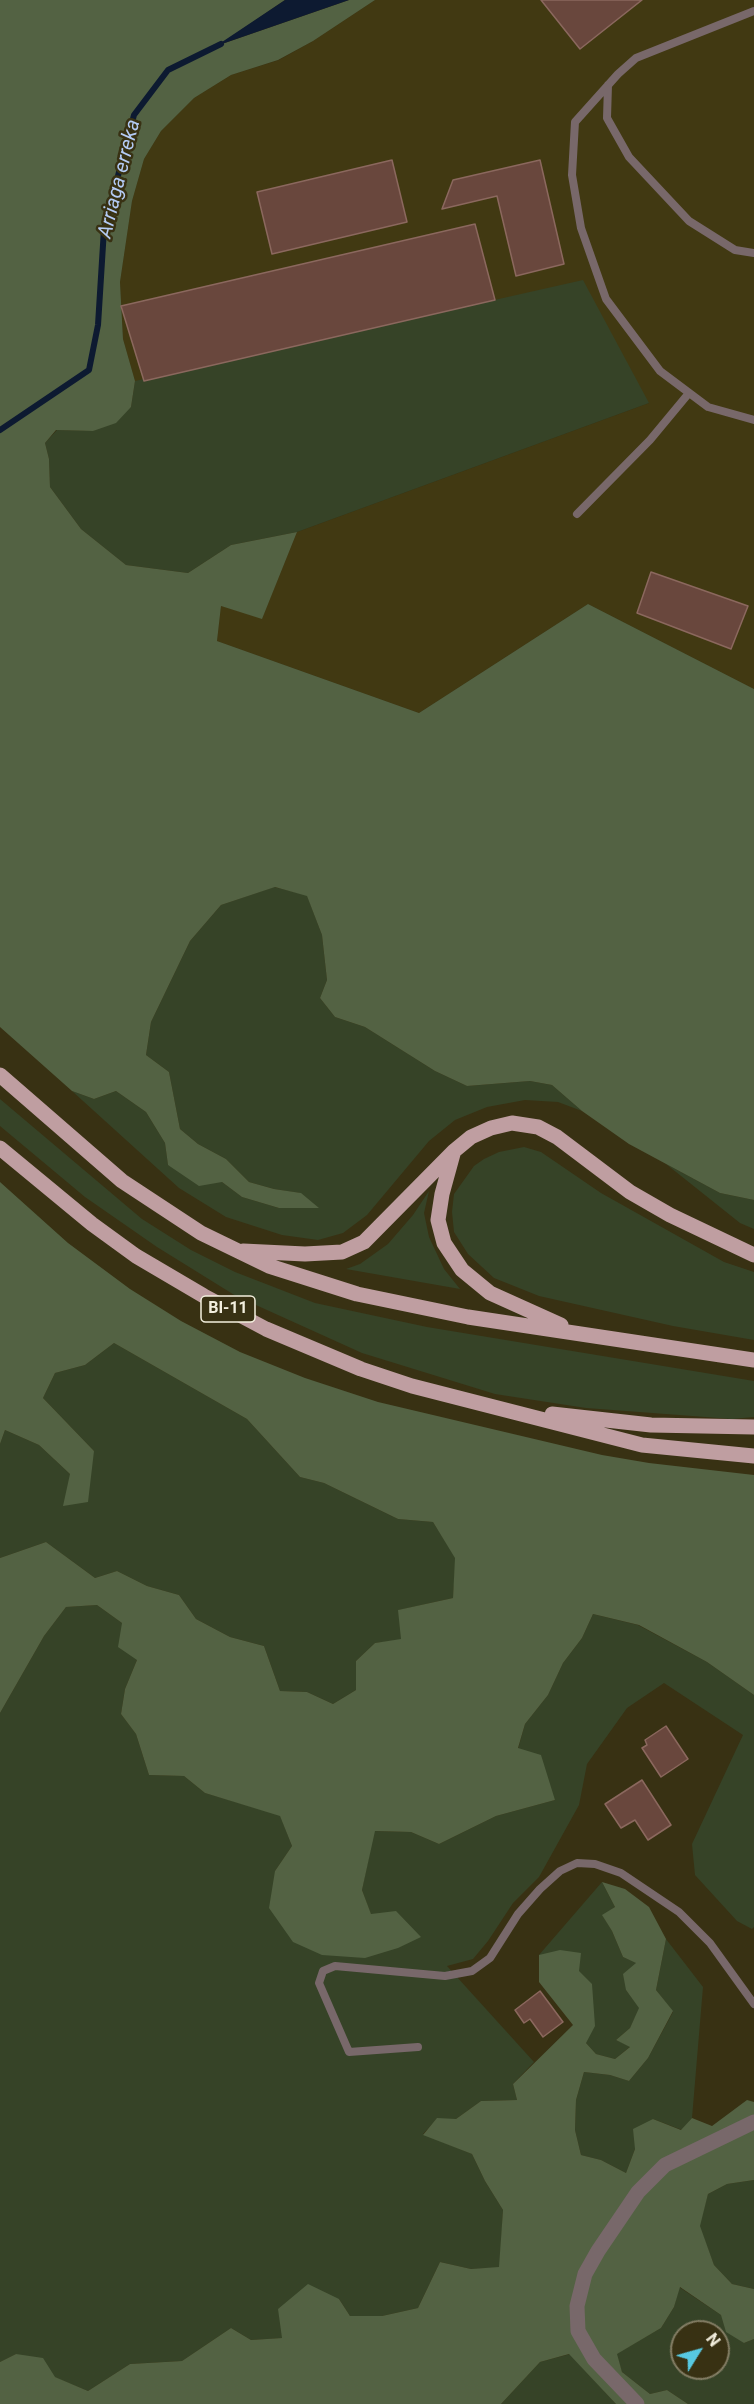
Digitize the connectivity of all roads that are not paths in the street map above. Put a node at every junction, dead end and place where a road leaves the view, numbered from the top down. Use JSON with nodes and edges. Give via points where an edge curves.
{"nodes":[{"id":1,"x":754,"y":10,"type":"edge"},
{"id":2,"x":608,"y":86,"type":"junction"},
{"id":3,"x":754,"y":254,"type":"edge"},
{"id":4,"x":689,"y":393,"type":"junction"},
{"id":5,"x":754,"y":420,"type":"edge"},
{"id":6,"x":577,"y":514,"type":"dead end"},
{"id":7,"x":0,"y":1075,"type":"edge"},
{"id":8,"x":0,"y":1148,"type":"edge"},
{"id":9,"x":454,"y":1151,"type":"junction"},
{"id":10,"x":236,"y":1251,"type":"junction"},
{"id":11,"x":754,"y":1255,"type":"edge"},
{"id":12,"x":577,"y":1332,"type":"junction"},
{"id":13,"x":754,"y":1360,"type":"edge"},
{"id":14,"x":490,"y":1406,"type":"junction"},
{"id":15,"x":754,"y":1427,"type":"edge"},
{"id":16,"x":754,"y":1456,"type":"edge"},
{"id":17,"x":754,"y":2004,"type":"edge"},
{"id":18,"x":418,"y":2047,"type":"dead end"},
{"id":19,"x":754,"y":2121,"type":"edge"},
{"id":20,"x":637,"y":2404,"type":"edge"}],
"edges":[{"from":1,"to":2,"type":"lane","via":[[636,58]]},
{"from":2,"to":3,"type":"lane","via":[[607,118],[629,157],[689,221],[735,250]]},
{"from":2,"to":4,"type":"lane","via":[[574,122],[572,175],[581,228],[606,298],[660,371]]},
{"from":4,"to":5,"type":"lane","via":[[708,407]]},
{"from":4,"to":6,"type":"lane","via":[[650,440]]},
{"from":7,"to":10,"type":"main road","via":[[122,1181]]},
{"from":8,"to":14,"type":"main road","number":"BI-11","via":[[136,1256],[266,1329],[361,1369]]},
{"from":9,"to":10,"type":"main road","via":[[364,1242],[342,1252]]},
{"from":9,"to":11,"type":"main road","via":[[491,1128],[512,1123],[538,1127],[630,1192]]},
{"from":9,"to":12,"type":"main road","via":[[438,1220],[444,1243],[462,1270],[490,1293]]},
{"from":10,"to":12,"type":"main road","via":[[269,1266],[357,1294],[468,1317]]},
{"from":12,"to":13,"type":"main road"},
{"from":14,"to":15,"type":"main road","number":"BI-11","via":[[651,1425]]},
{"from":14,"to":16,"type":"main road","via":[[642,1445]]},
{"from":17,"to":18,"type":"lane","via":[[710,1943],[679,1912],[621,1873],[595,1864],[577,1863],[560,1871],[540,1889],[518,1914],[490,1958],[472,1971],[445,1976],[335,1966],[322,1971],[319,1983],[349,2052]]},
{"from":19,"to":20,"type":"street","via":[[665,2164],[638,2192],[585,2274],[577,2306],[578,2331],[594,2359]]}]}
